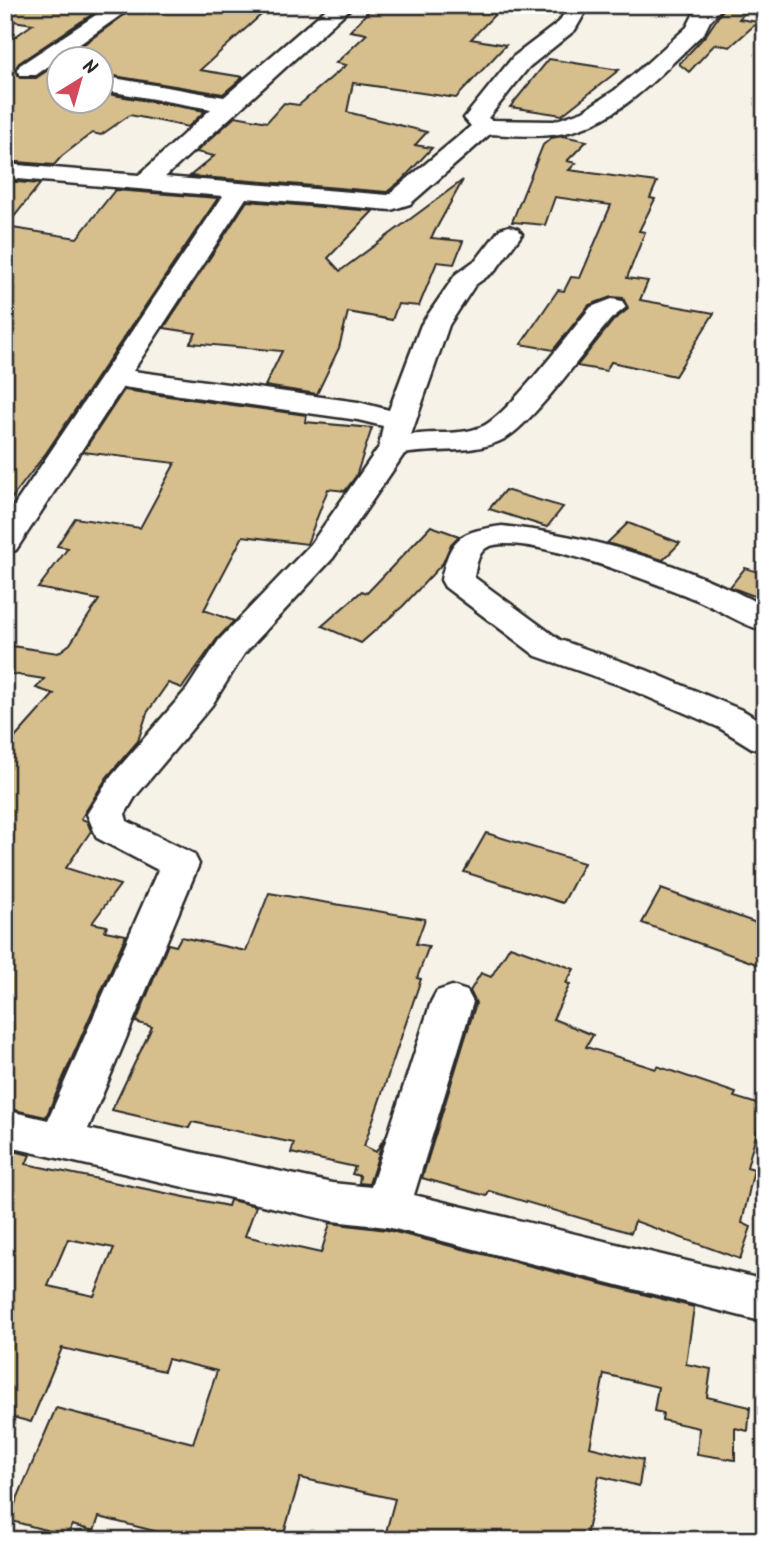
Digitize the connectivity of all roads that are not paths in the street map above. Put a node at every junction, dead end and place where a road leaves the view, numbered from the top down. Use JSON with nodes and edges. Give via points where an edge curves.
{"nodes":[{"id":1,"x":125,"y":5,"type":"edge"},
{"id":2,"x":344,"y":5,"type":"edge"},
{"id":3,"x":714,"y":5,"type":"edge"},
{"id":4,"x":579,"y":7,"type":"edge"},
{"id":5,"x":5,"y":66,"type":"edge"},
{"id":6,"x":27,"y":70,"type":"junction"},
{"id":7,"x":46,"y":73,"type":"edge"},
{"id":8,"x":116,"y":85,"type":"edge"},
{"id":9,"x":229,"y":105,"type":"junction"},
{"id":10,"x":484,"y":127,"type":"junction"},
{"id":11,"x":5,"y":171,"type":"edge"},
{"id":12,"x":144,"y":183,"type":"junction"},
{"id":13,"x":238,"y":191,"type":"junction"},
{"id":14,"x":509,"y":234,"type":"dead end"},
{"id":15,"x":612,"y":307,"type":"dead end"},
{"id":16,"x":116,"y":377,"type":"junction"},
{"id":17,"x":396,"y":434,"type":"junction"},
{"id":18,"x":5,"y":543,"type":"edge"},
{"id":19,"x":765,"y":621,"type":"edge"},
{"id":20,"x":765,"y":740,"type":"edge"},
{"id":21,"x":452,"y":1002,"type":"dead end"},
{"id":22,"x":5,"y":1128,"type":"edge"},
{"id":23,"x":61,"y":1140,"type":"junction"},
{"id":24,"x":387,"y":1209,"type":"junction"},
{"id":25,"x":765,"y":1301,"type":"edge"}],
"edges":[{"from":1,"to":6,"type":"street"},
{"from":2,"to":9,"type":"street"},
{"from":3,"to":10,"type":"street","via":[[696,29],[614,101],[576,123],[536,137]]},
{"from":4,"to":10,"type":"street","via":[[568,26],[521,62],[476,118]]},
{"from":5,"to":6,"type":"street"},
{"from":6,"to":7,"type":"street"},
{"from":8,"to":9,"type":"street"},
{"from":9,"to":12,"type":"street"},
{"from":10,"to":13,"type":"street","via":[[401,200],[391,203]]},
{"from":11,"to":12,"type":"street"},
{"from":12,"to":13,"type":"street"},
{"from":13,"to":16,"type":"street"},
{"from":14,"to":17,"type":"street","via":[[486,265],[465,281],[435,325]]},
{"from":15,"to":17,"type":"street","via":[[600,313],[514,417],[494,433],[463,441]]},
{"from":16,"to":17,"type":"street","via":[[345,409]]},
{"from":16,"to":18,"type":"street"},
{"from":17,"to":23,"type":"street","via":[[322,551],[230,648],[200,697],[122,788],[106,814],[110,829],[180,864]]},
{"from":19,"to":20,"type":"street","via":[[748,609],[676,580],[565,544],[515,534],[495,534],[468,547],[457,580],[548,648],[719,714]]},
{"from":21,"to":24,"type":"street"},
{"from":22,"to":23,"type":"street"},
{"from":23,"to":24,"type":"street","via":[[332,1202]]},
{"from":24,"to":25,"type":"street"}]}
